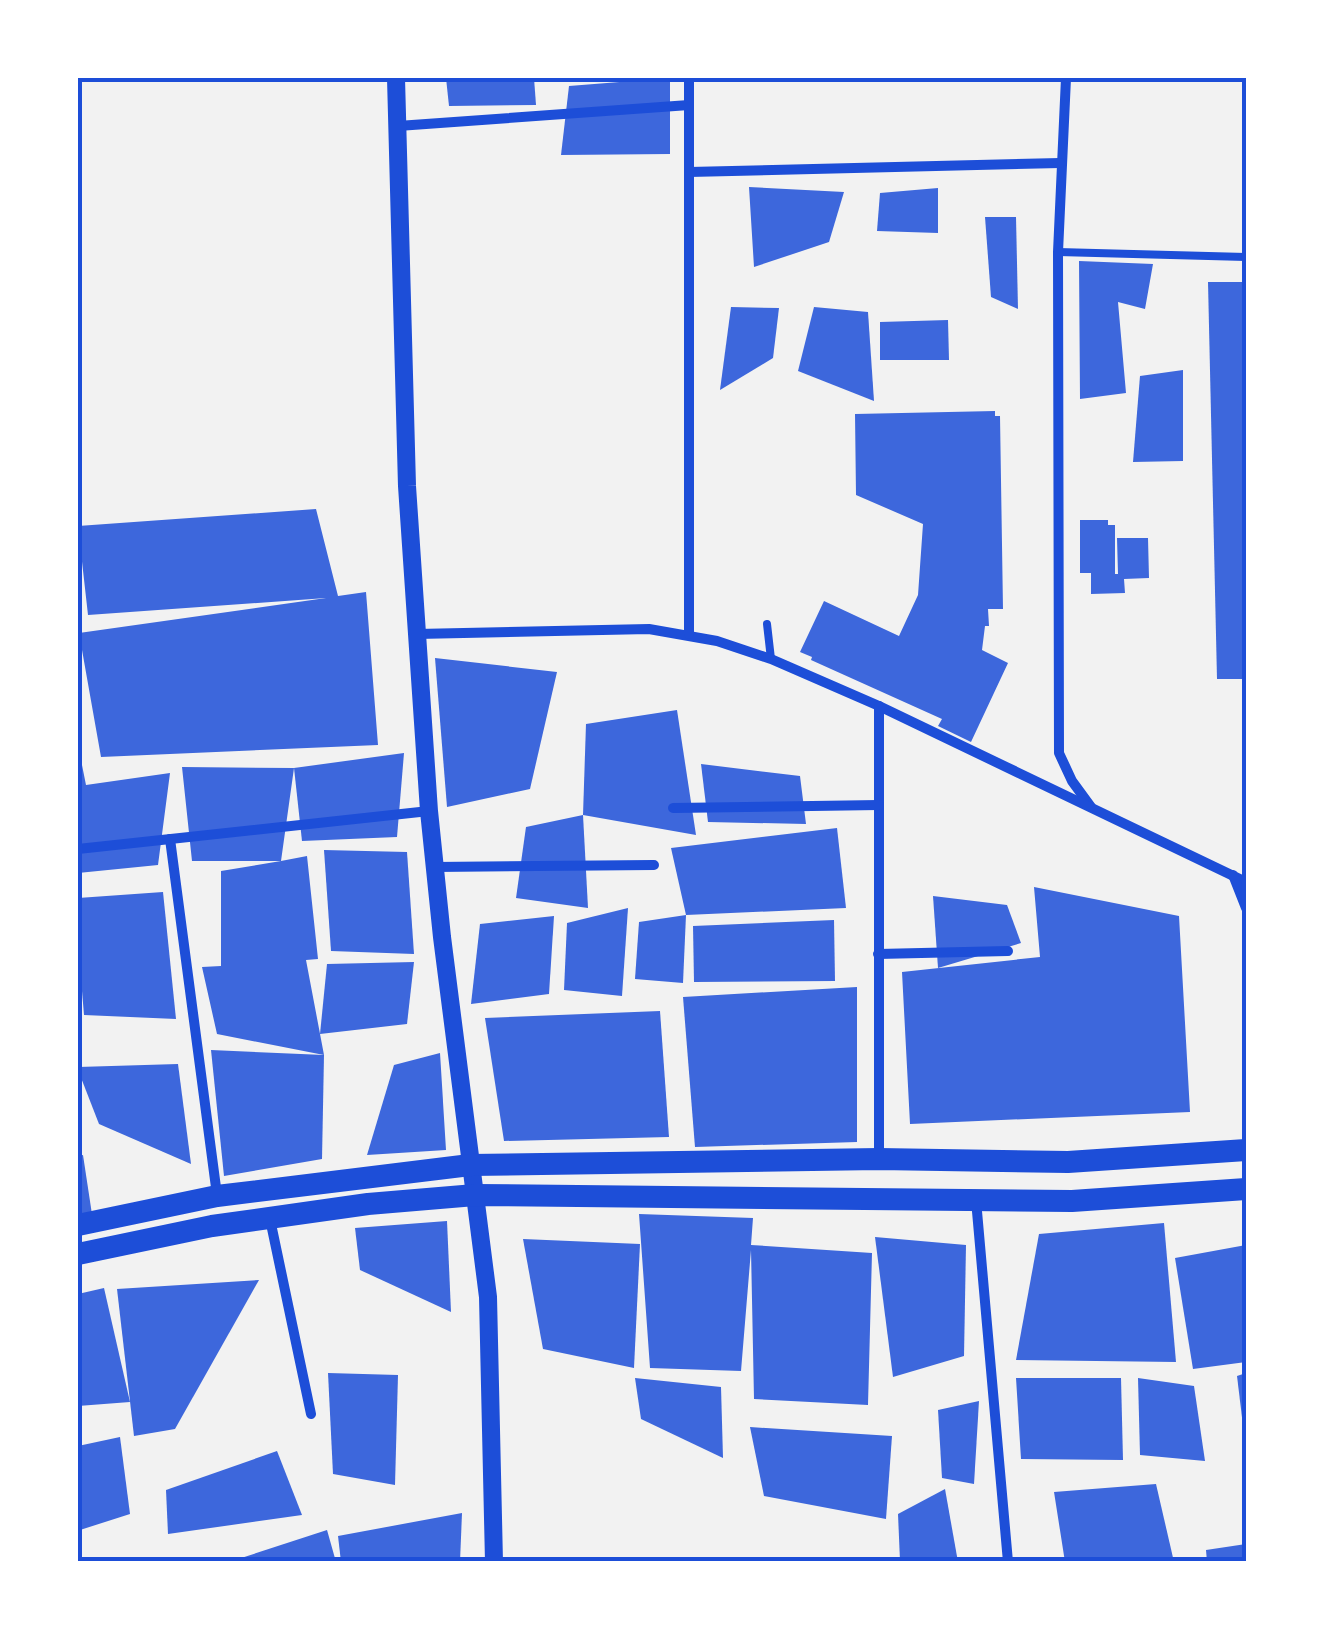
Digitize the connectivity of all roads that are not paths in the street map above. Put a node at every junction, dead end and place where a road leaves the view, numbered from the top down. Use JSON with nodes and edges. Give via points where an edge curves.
{"nodes":[{"id":1,"x":396,"y":78,"type":"edge"},
{"id":2,"x":689,"y":78,"type":"edge"},
{"id":3,"x":1066,"y":78,"type":"edge"},
{"id":4,"x":688,"y":106,"type":"junction"},
{"id":5,"x":398,"y":126,"type":"junction"},
{"id":6,"x":1060,"y":163,"type":"junction"},
{"id":7,"x":689,"y":172,"type":"junction"},
{"id":8,"x":1058,"y":252,"type":"junction"},
{"id":9,"x":1246,"y":257,"type":"edge"},
{"id":10,"x":768,"y":624,"type":"dead end"},
{"id":11,"x":417,"y":634,"type":"junction"},
{"id":12,"x":689,"y":634,"type":"junction"},
{"id":13,"x":771,"y":659,"type":"junction"},
{"id":14,"x":879,"y":706,"type":"junction"},
{"id":15,"x":878,"y":805,"type":"junction"},
{"id":16,"x":673,"y":808,"type":"dead end"},
{"id":17,"x":1092,"y":808,"type":"junction"},
{"id":18,"x":429,"y":811,"type":"junction"},
{"id":19,"x":170,"y":839,"type":"junction"},
{"id":20,"x":78,"y":848,"type":"edge"},
{"id":21,"x":654,"y":866,"type":"dead end"},
{"id":22,"x":435,"y":867,"type":"junction"},
{"id":23,"x":1233,"y":874,"type":"junction"},
{"id":24,"x":1246,"y":882,"type":"edge"},
{"id":25,"x":1246,"y":908,"type":"edge"},
{"id":26,"x":1008,"y":951,"type":"dead end"},
{"id":27,"x":878,"y":954,"type":"junction"},
{"id":28,"x":1246,"y":1150,"type":"edge"},
{"id":29,"x":879,"y":1159,"type":"junction"},
{"id":30,"x":470,"y":1164,"type":"junction"},
{"id":31,"x":1246,"y":1190,"type":"edge"},
{"id":32,"x":476,"y":1195,"type":"junction"},
{"id":33,"x":217,"y":1196,"type":"junction"},
{"id":34,"x":976,"y":1200,"type":"junction"},
{"id":35,"x":270,"y":1218,"type":"junction"},
{"id":36,"x":78,"y":1225,"type":"edge"},
{"id":37,"x":78,"y":1254,"type":"edge"},
{"id":38,"x":311,"y":1414,"type":"dead end"},
{"id":39,"x":494,"y":1562,"type":"edge"},
{"id":40,"x":1008,"y":1562,"type":"edge"}],
"edges":[{"from":1,"to":5,"type":"street"},
{"from":2,"to":4,"type":"street"},
{"from":3,"to":6,"type":"street"},
{"from":4,"to":5,"type":"street"},
{"from":4,"to":7,"type":"street"},
{"from":5,"to":11,"type":"street"},
{"from":6,"to":7,"type":"street"},
{"from":6,"to":8,"type":"street"},
{"from":7,"to":12,"type":"street"},
{"from":8,"to":9,"type":"lane"},
{"from":8,"to":17,"type":"street","via":[[1059,753]]},
{"from":10,"to":13,"type":"lane"},
{"from":11,"to":12,"type":"street"},
{"from":11,"to":18,"type":"street"},
{"from":12,"to":13,"type":"street"},
{"from":13,"to":14,"type":"street"},
{"from":14,"to":15,"type":"street"},
{"from":14,"to":17,"type":"street"},
{"from":15,"to":16,"type":"street"},
{"from":15,"to":27,"type":"street"},
{"from":17,"to":23,"type":"street"},
{"from":18,"to":19,"type":"street"},
{"from":18,"to":22,"type":"street"},
{"from":19,"to":20,"type":"street"},
{"from":19,"to":33,"type":"street"},
{"from":21,"to":22,"type":"street"},
{"from":22,"to":30,"type":"street"},
{"from":23,"to":24,"type":"street"},
{"from":23,"to":25,"type":"street"},
{"from":26,"to":27,"type":"street"},
{"from":27,"to":29,"type":"street"},
{"from":28,"to":29,"type":"main road","via":[[1068,1162]]},
{"from":29,"to":30,"type":"main road"},
{"from":30,"to":32,"type":"street"},
{"from":30,"to":33,"type":"main road"},
{"from":31,"to":34,"type":"main road","via":[[1072,1202]]},
{"from":32,"to":34,"type":"main road"},
{"from":32,"to":35,"type":"main road"},
{"from":32,"to":39,"type":"street","via":[[488,1298]]},
{"from":33,"to":36,"type":"main road"},
{"from":34,"to":40,"type":"street"},
{"from":35,"to":37,"type":"main road"},
{"from":35,"to":38,"type":"street"}]}
